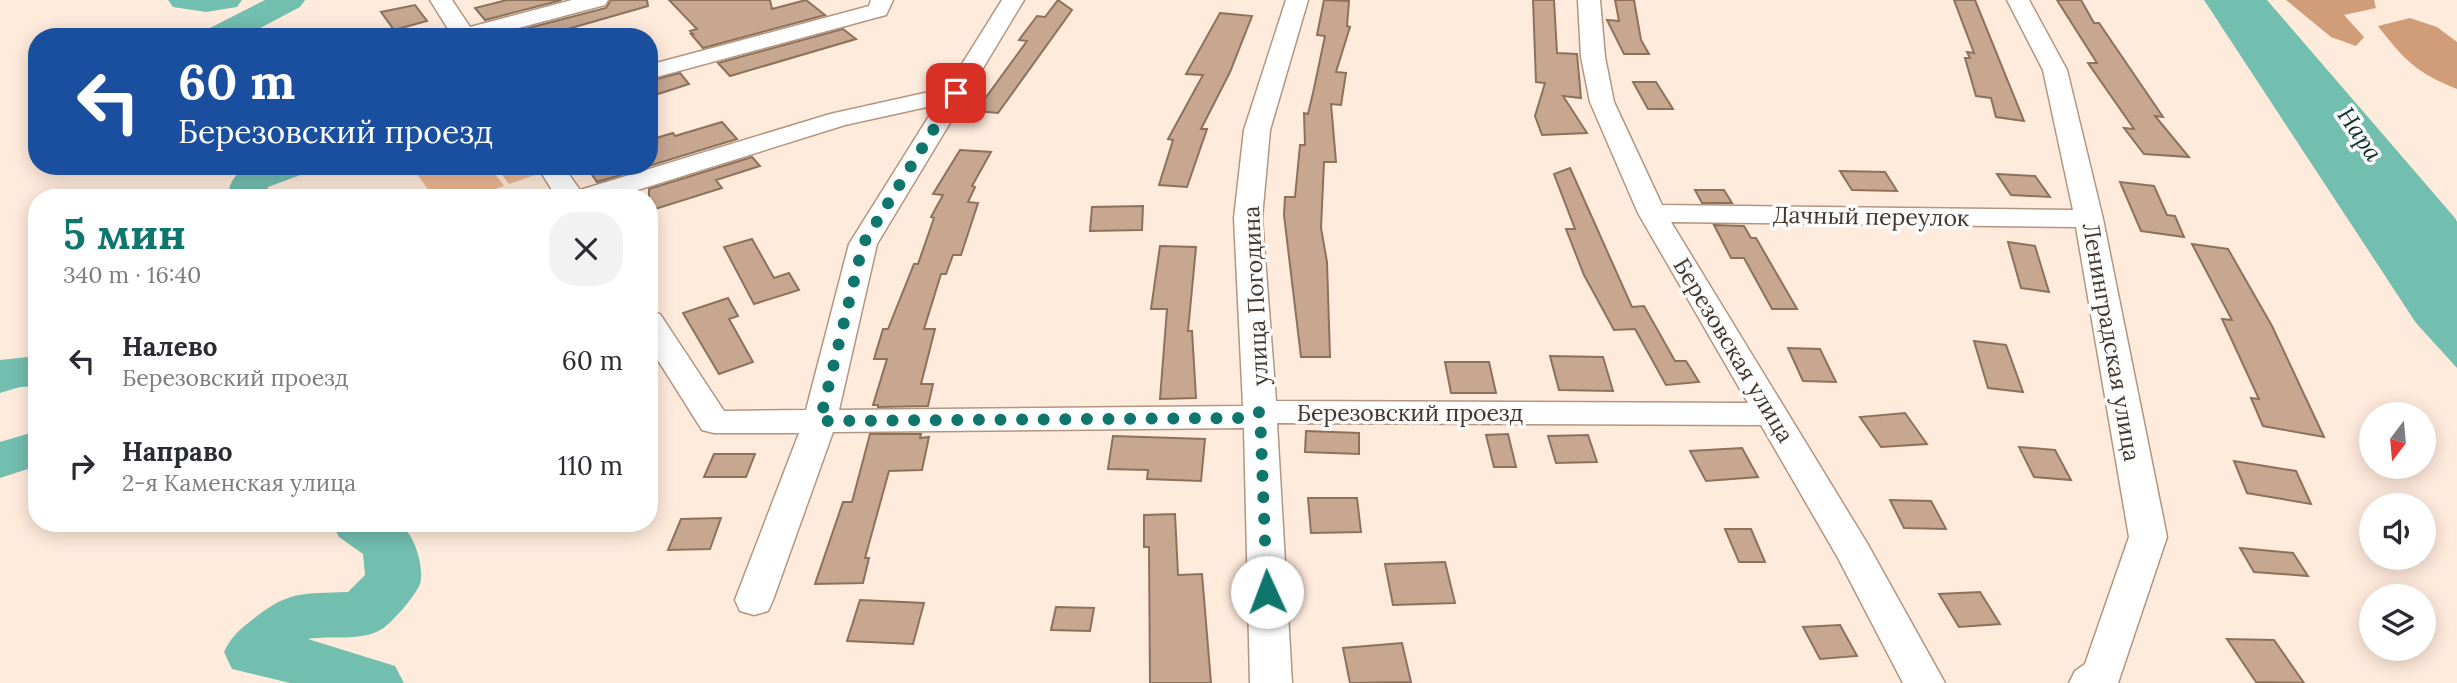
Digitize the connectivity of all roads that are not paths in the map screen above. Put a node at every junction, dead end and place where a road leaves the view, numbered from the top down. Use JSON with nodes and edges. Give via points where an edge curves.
{"nodes":[{"id":1,"x":442,"y":0,"type":"edge"},
{"id":2,"x":597,"y":0,"type":"edge"},
{"id":3,"x":882,"y":0,"type":"edge"},
{"id":4,"x":1013,"y":0,"type":"edge"},
{"id":5,"x":1297,"y":0,"type":"edge"},
{"id":6,"x":1589,"y":0,"type":"edge"},
{"id":7,"x":2018,"y":0,"type":"edge"},
{"id":8,"x":460,"y":28,"type":"edge"},
{"id":9,"x":494,"y":28,"type":"edge"},
{"id":10,"x":658,"y":70,"type":"edge"},
{"id":11,"x":956,"y":93,"type":"junction"},
{"id":12,"x":658,"y":175,"type":"edge"},
{"id":13,"x":658,"y":175,"type":"edge"},
{"id":14,"x":612,"y":189,"type":"edge"},
{"id":15,"x":1652,"y":212,"type":"junction"},
{"id":16,"x":2089,"y":219,"type":"junction"},
{"id":17,"x":658,"y":335,"type":"edge"},
{"id":18,"x":1260,"y":412,"type":"junction"},
{"id":19,"x":1772,"y":414,"type":"junction"},
{"id":20,"x":820,"y":421,"type":"junction"},
{"id":21,"x":754,"y":600,"type":"dead end"},
{"id":22,"x":1271,"y":683,"type":"edge"},
{"id":23,"x":1924,"y":683,"type":"edge"},
{"id":24,"x":2090,"y":683,"type":"edge"}],
"edges":[{"from":1,"to":8,"type":"street"},
{"from":2,"to":9,"type":"street"},
{"from":3,"to":10,"type":"street","via":[[878,10]]},
{"from":4,"to":11,"type":"street"},
{"from":5,"to":18,"type":"street","name":"улица Погодина","via":[[1257,130],[1248,218]]},
{"from":6,"to":15,"type":"street","name":"Березовская улица","via":[[1602,102]]},
{"from":7,"to":16,"type":"street","name":"Ленинградская улица","via":[[2055,70]]},
{"from":11,"to":12,"type":"street","via":[[839,119]]},
{"from":11,"to":20,"type":"street","via":[[863,244]]},
{"from":13,"to":14,"type":"street"},
{"from":15,"to":16,"type":"street","name":"Дачный переулок"},
{"from":15,"to":19,"type":"street","name":"Березовская улица"},
{"from":16,"to":24,"type":"street","name":"Ленинградская улица","via":[[2148,537],[2102,674]]},
{"from":17,"to":20,"type":"street","name":"Березовский проезд","via":[[714,422]]},
{"from":18,"to":19,"type":"street","name":"Березовский проезд"},
{"from":18,"to":20,"type":"street","name":"Березовский проезд","via":[[1238,418]]},
{"from":18,"to":22,"type":"street","name":"улица Погодина"},
{"from":19,"to":23,"type":"street","name":"Березовская улица"},
{"from":20,"to":21,"type":"street"}]}
